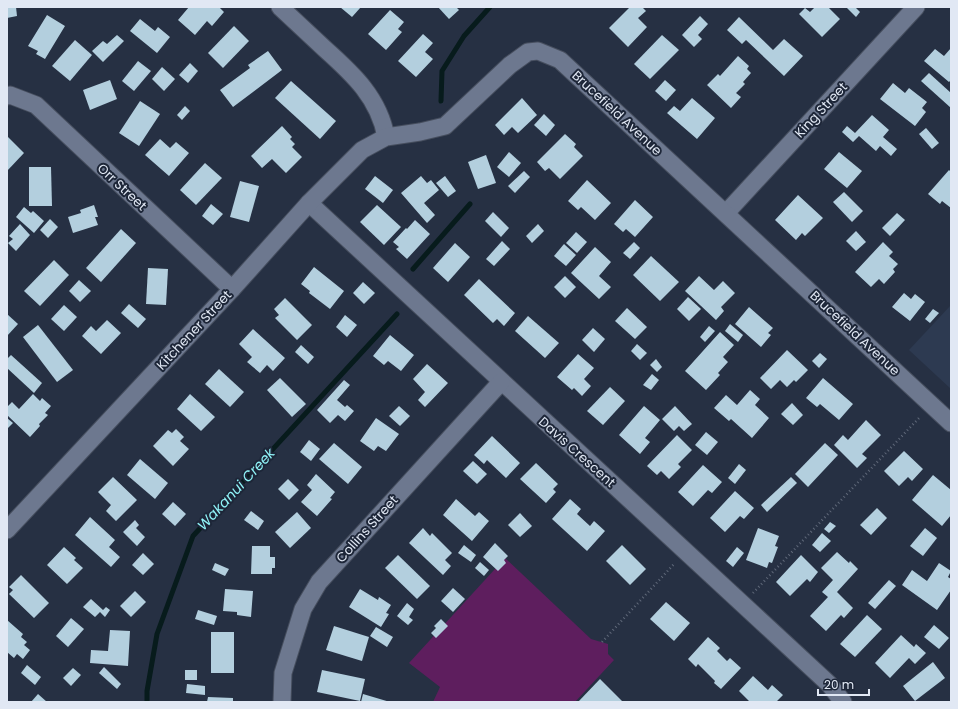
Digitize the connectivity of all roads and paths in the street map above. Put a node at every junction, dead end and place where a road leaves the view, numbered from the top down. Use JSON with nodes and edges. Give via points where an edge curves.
{"nodes":[{"id":1,"x":280,"y":7,"type":"edge"},
{"id":2,"x":916,"y":7,"type":"edge"},
{"id":3,"x":7,"y":96,"type":"edge"},
{"id":4,"x":386,"y":137,"type":"junction"},
{"id":5,"x":309,"y":203,"type":"junction"},
{"id":6,"x":726,"y":214,"type":"junction"},
{"id":7,"x":232,"y":289,"type":"junction"},
{"id":8,"x":501,"y":382,"type":"junction"},
{"id":9,"x":932,"y":405,"type":"junction"},
{"id":10,"x":951,"y":423,"type":"edge"},
{"id":11,"x":7,"y":530,"type":"edge"},
{"id":12,"x":686,"y":552,"type":"junction"},
{"id":13,"x":743,"y":604,"type":"junction"},
{"id":14,"x":602,"y":642,"type":"dead end"},
{"id":15,"x":282,"y":702,"type":"edge"},
{"id":16,"x":843,"y":702,"type":"edge"}],
"edges":[{"from":1,"to":4,"type":"street","via":[[358,79],[369,94],[384,124]]},
{"from":2,"to":6,"type":"street","name":"King Street"},
{"from":3,"to":7,"type":"street","name":"Orr Street","via":[[36,105]]},
{"from":4,"to":5,"type":"street","name":"Kitchener Street","via":[[362,150]]},
{"from":4,"to":6,"type":"street","name":"Brucefield Avenue","via":[[445,126],[510,66],[528,52],[538,50],[560,60]]},
{"from":5,"to":7,"type":"street","name":"Kitchener Street"},
{"from":5,"to":8,"type":"street","name":"Davis Crescent"},
{"from":6,"to":9,"type":"street","name":"Brucefield Avenue"},
{"from":7,"to":11,"type":"street","name":"Kitchener Street"},
{"from":8,"to":12,"type":"street","name":"Davis Crescent"},
{"from":8,"to":15,"type":"street","name":"Collins Street","via":[[319,582],[303,609],[282,673]]},
{"from":9,"to":10,"type":"street","name":"Brucefield Avenue"},
{"from":9,"to":13,"type":"path"},
{"from":12,"to":13,"type":"street","name":"Davis Crescent"},
{"from":12,"to":14,"type":"path"},
{"from":13,"to":16,"type":"street","name":"Davis Crescent","via":[[829,684]]}]}
